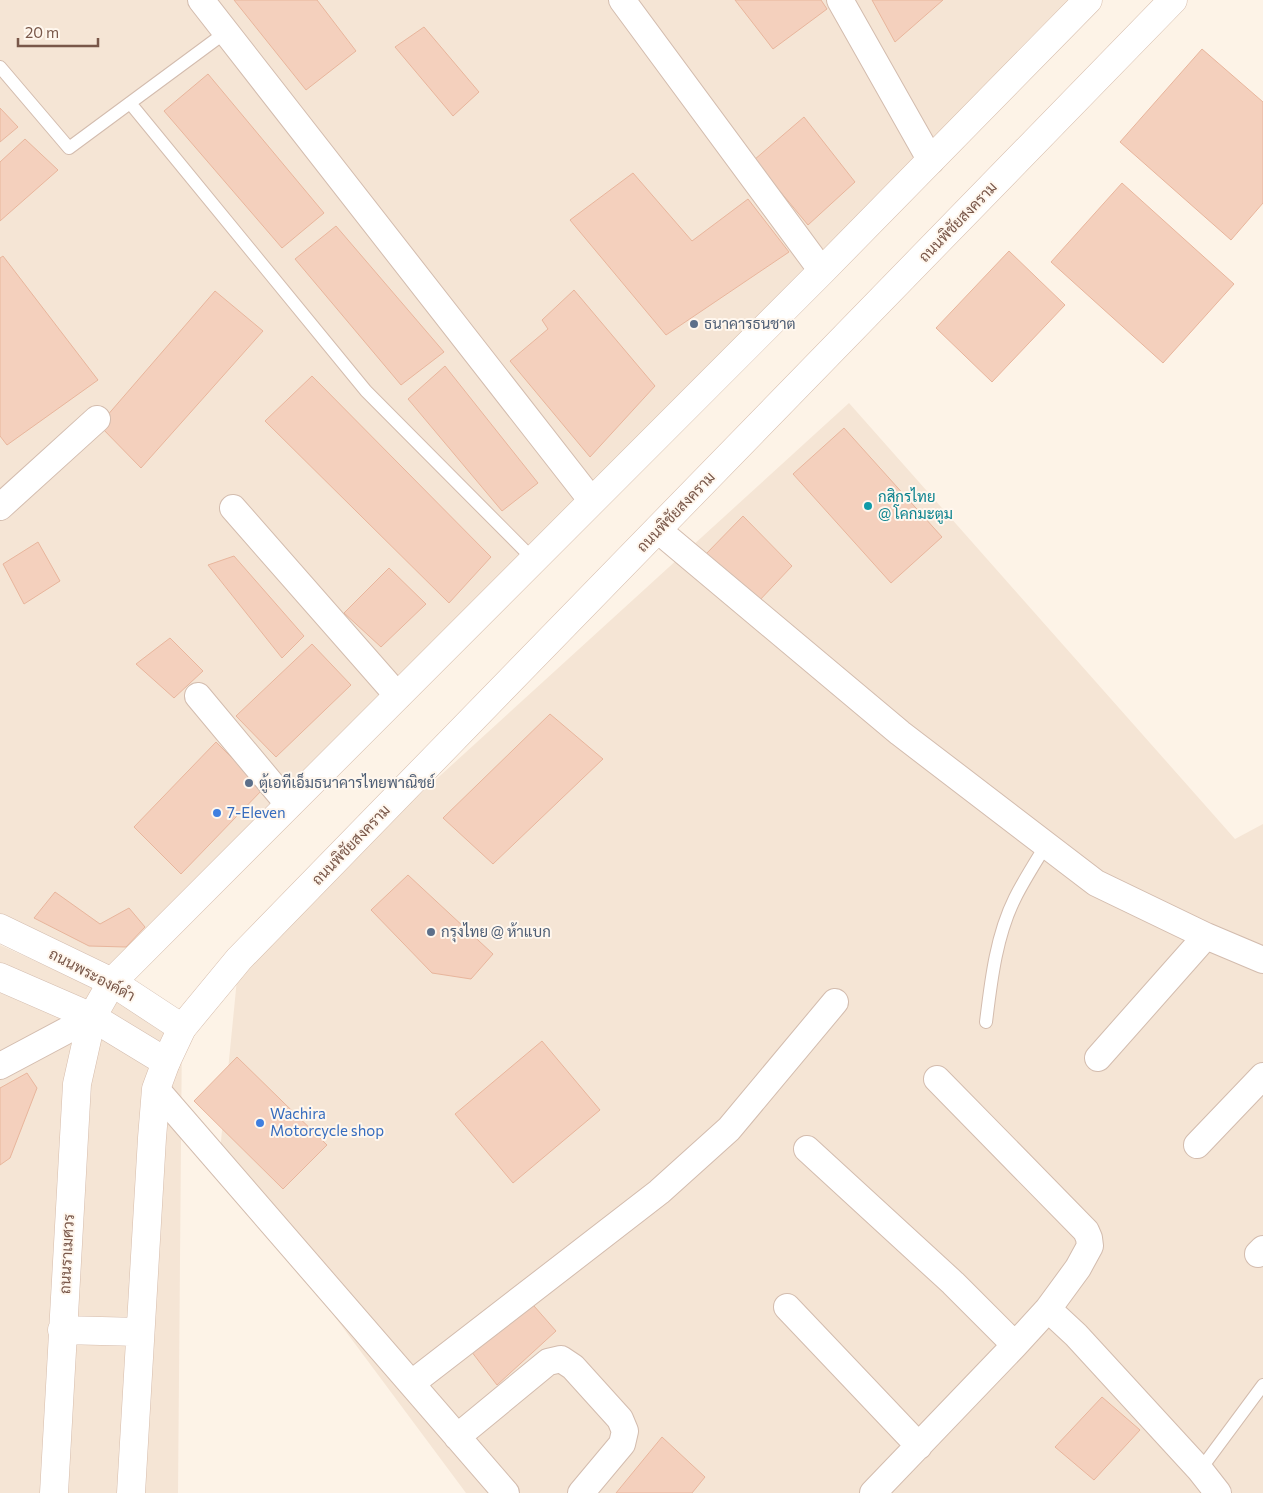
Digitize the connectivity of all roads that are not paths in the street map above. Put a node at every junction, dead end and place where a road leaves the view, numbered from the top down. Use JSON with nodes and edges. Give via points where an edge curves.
{"nodes":[{"id":1,"x":201,"y":0,"type":"edge"},
{"id":2,"x":622,"y":0,"type":"edge"},
{"id":3,"x":840,"y":0,"type":"edge"},
{"id":4,"x":1088,"y":0,"type":"edge"},
{"id":5,"x":1173,"y":0,"type":"edge"},
{"id":6,"x":226,"y":32,"type":"junction"},
{"id":7,"x":0,"y":67,"type":"edge"},
{"id":8,"x":130,"y":102,"type":"junction"},
{"id":9,"x":931,"y":161,"type":"junction"},
{"id":10,"x":822,"y":272,"type":"junction"},
{"id":11,"x":97,"y":419,"type":"dead end"},
{"id":12,"x":592,"y":501,"type":"junction"},
{"id":13,"x":0,"y":507,"type":"edge"},
{"id":14,"x":233,"y":508,"type":"dead end"},
{"id":15,"x":658,"y":530,"type":"junction"},
{"id":16,"x":534,"y":560,"type":"junction"},
{"id":17,"x":198,"y":696,"type":"dead end"},
{"id":18,"x":398,"y":696,"type":"junction"},
{"id":19,"x":289,"y":805,"type":"junction"},
{"id":20,"x":1046,"y":845,"type":"junction"},
{"id":21,"x":0,"y":928,"type":"edge"},
{"id":22,"x":1206,"y":936,"type":"junction"},
{"id":23,"x":1263,"y":960,"type":"edge"},
{"id":24,"x":0,"y":977,"type":"edge"},
{"id":25,"x":112,"y":982,"type":"junction"},
{"id":26,"x":835,"y":1002,"type":"dead end"},
{"id":27,"x":92,"y":1017,"type":"junction"},
{"id":28,"x":986,"y":1022,"type":"dead end"},
{"id":29,"x":182,"y":1028,"type":"junction"},
{"id":30,"x":1098,"y":1058,"type":"dead end"},
{"id":31,"x":166,"y":1062,"type":"junction"},
{"id":32,"x":0,"y":1066,"type":"edge"},
{"id":33,"x":1263,"y":1076,"type":"edge"},
{"id":34,"x":937,"y":1079,"type":"dead end"},
{"id":35,"x":156,"y":1089,"type":"junction"},
{"id":36,"x":1197,"y":1145,"type":"dead end"},
{"id":37,"x":807,"y":1149,"type":"dead end"},
{"id":38,"x":787,"y":1307,"type":"dead end"},
{"id":39,"x":1048,"y":1309,"type":"junction"},
{"id":40,"x":62,"y":1330,"type":"junction"},
{"id":41,"x":140,"y":1332,"type":"junction"},
{"id":42,"x":1015,"y":1346,"type":"junction"},
{"id":43,"x":412,"y":1383,"type":"junction"},
{"id":44,"x":1263,"y":1385,"type":"edge"},
{"id":45,"x":457,"y":1437,"type":"junction"},
{"id":46,"x":919,"y":1446,"type":"junction"},
{"id":47,"x":1200,"y":1470,"type":"junction"},
{"id":48,"x":54,"y":1493,"type":"edge"},
{"id":49,"x":131,"y":1493,"type":"edge"},
{"id":50,"x":506,"y":1493,"type":"edge"},
{"id":51,"x":581,"y":1493,"type":"edge"},
{"id":52,"x":873,"y":1493,"type":"edge"},
{"id":53,"x":1218,"y":1493,"type":"edge"}],
"edges":[{"from":1,"to":6,"type":"street"},
{"from":2,"to":10,"type":"street"},
{"from":3,"to":9,"type":"street"},
{"from":4,"to":9,"type":"main road"},
{"from":5,"to":15,"type":"main road","name":"ถนนพิชัยสงคราม"},
{"from":6,"to":8,"type":"lane"},
{"from":6,"to":12,"type":"street"},
{"from":7,"to":8,"type":"lane","via":[[69,148]]},
{"from":8,"to":16,"type":"lane","via":[[366,391]]},
{"from":9,"to":10,"type":"main road"},
{"from":10,"to":12,"type":"main road"},
{"from":11,"to":13,"type":"street"},
{"from":12,"to":16,"type":"main road"},
{"from":14,"to":18,"type":"street"},
{"from":15,"to":20,"type":"street","via":[[900,733]]},
{"from":15,"to":29,"type":"main road","name":"ถนนพิชัยสงคราม","via":[[240,959]]},
{"from":16,"to":18,"type":"main road"},
{"from":17,"to":19,"type":"street"},
{"from":18,"to":19,"type":"main road"},
{"from":19,"to":25,"type":"main road"},
{"from":20,"to":22,"type":"street","via":[[1096,884]]},
{"from":20,"to":28,"type":"lane","via":[[1014,899],[1007,918],[994,967]]},
{"from":21,"to":25,"type":"main road","name":"ถนนพระองค์ดำ"},
{"from":22,"to":23,"type":"street"},
{"from":22,"to":30,"type":"street"},
{"from":24,"to":27,"type":"main road"},
{"from":25,"to":27,"type":"main road","name":"ถนนราเมศวร"},
{"from":25,"to":29,"type":"main road","name":"ถนนพระองค์ดำ"},
{"from":26,"to":43,"type":"street","via":[[729,1129],[659,1192]]},
{"from":27,"to":31,"type":"main road"},
{"from":27,"to":32,"type":"street"},
{"from":27,"to":40,"type":"main road","name":"ถนนราเมศวร","via":[[77,1084]]},
{"from":29,"to":31,"type":"main road","name":"ถนนพิชัยสงคราม"},
{"from":31,"to":35,"type":"main road"},
{"from":33,"to":36,"type":"street"},
{"from":34,"to":39,"type":"street","via":[[1086,1231],[1090,1246]]},
{"from":35,"to":41,"type":"main road"},
{"from":35,"to":43,"type":"street"},
{"from":37,"to":42,"type":"street"},
{"from":38,"to":46,"type":"street"},
{"from":39,"to":42,"type":"street"},
{"from":39,"to":47,"type":"street","via":[[1076,1335]]},
{"from":40,"to":41,"type":"main road"},
{"from":40,"to":48,"type":"main road","name":"ถนนราเมศวร"},
{"from":41,"to":49,"type":"main road"},
{"from":42,"to":46,"type":"street"},
{"from":43,"to":45,"type":"street"},
{"from":44,"to":47,"type":"lane"},
{"from":45,"to":50,"type":"street"},
{"from":45,"to":51,"type":"street","via":[[548,1362],[560,1359],[573,1367],[620,1419],[625,1431],[622,1444]]},
{"from":46,"to":52,"type":"street"},
{"from":47,"to":53,"type":"street"}]}
